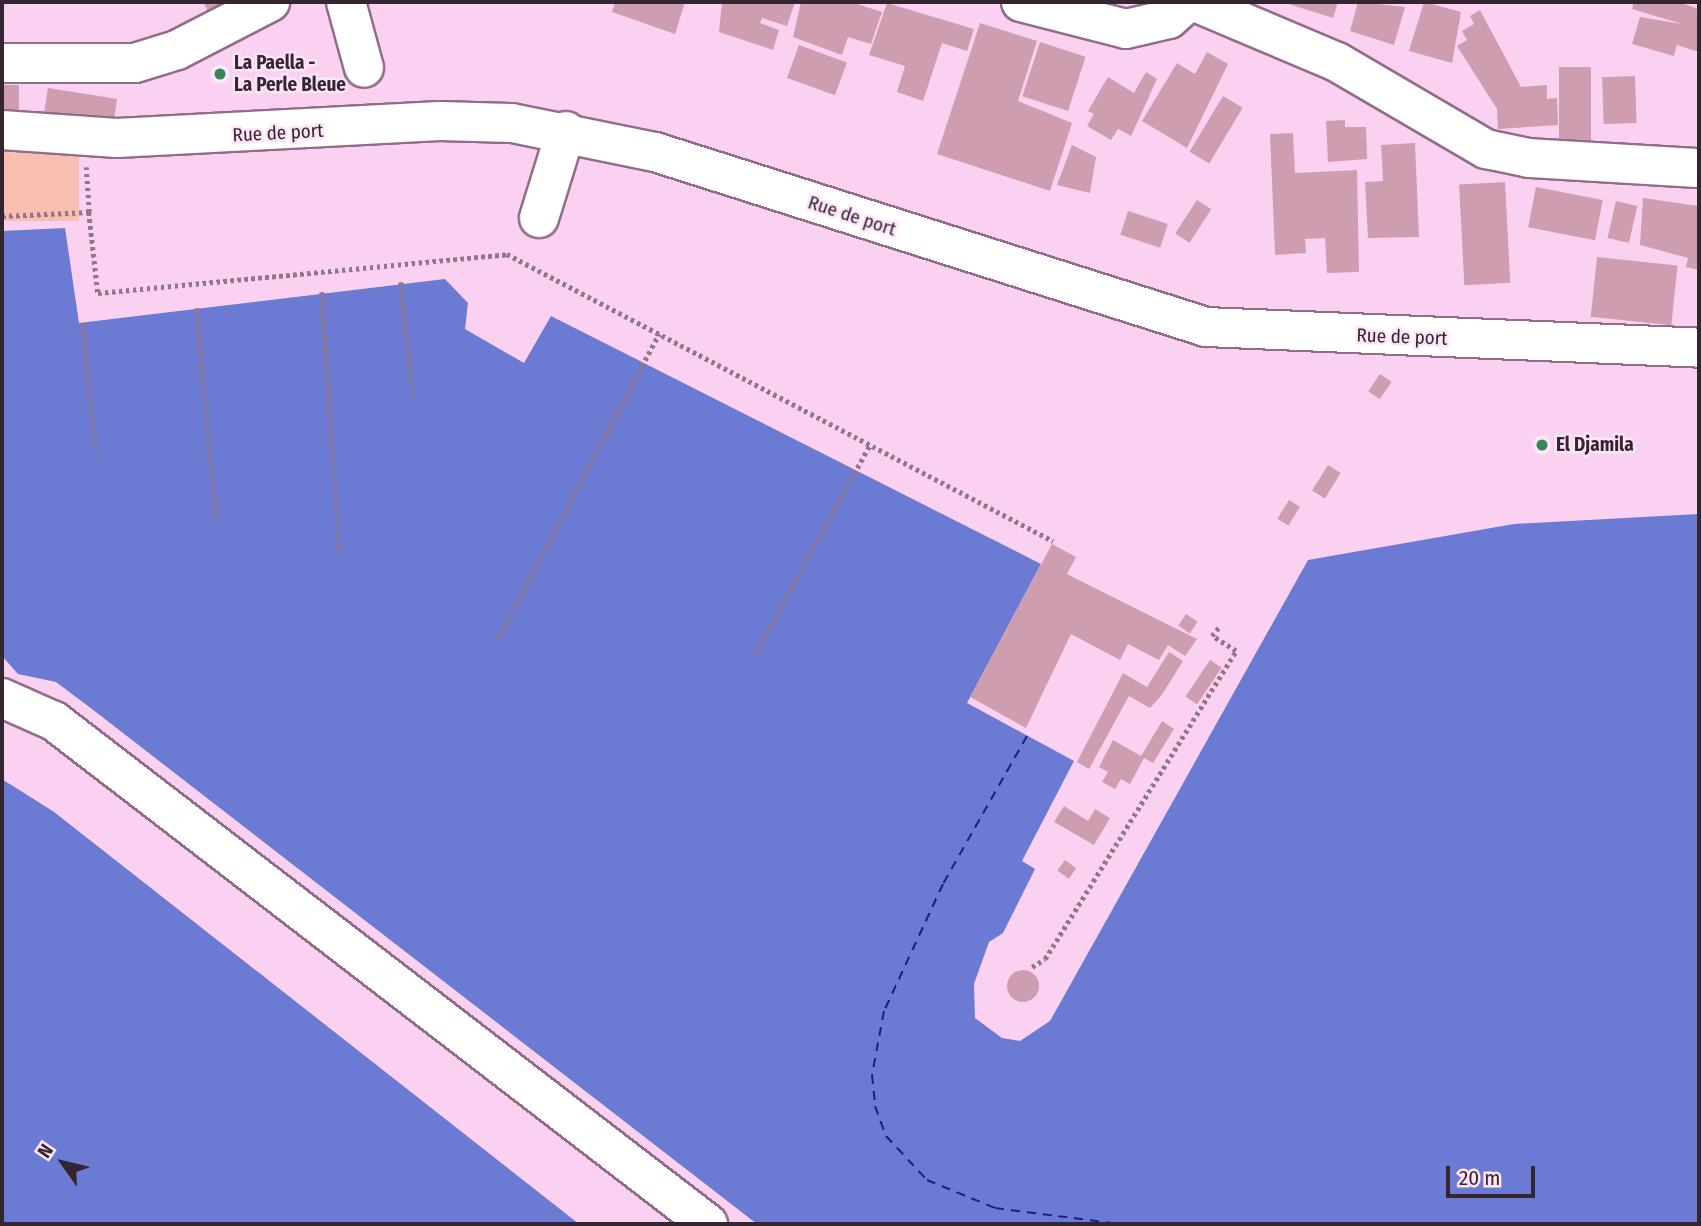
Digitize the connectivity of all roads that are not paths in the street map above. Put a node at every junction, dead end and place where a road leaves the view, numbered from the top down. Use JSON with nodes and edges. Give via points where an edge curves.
{"nodes":[{"id":1,"x":270,"y":2,"type":"edge"},
{"id":2,"x":346,"y":2,"type":"edge"},
{"id":3,"x":1021,"y":2,"type":"edge"},
{"id":4,"x":1188,"y":2,"type":"edge"},
{"id":5,"x":1195,"y":2,"type":"edge"},
{"id":6,"x":2,"y":63,"type":"edge"},
{"id":7,"x":364,"y":68,"type":"dead end"},
{"id":8,"x":2,"y":130,"type":"edge"},
{"id":9,"x":566,"y":131,"type":"junction"},
{"id":10,"x":1699,"y":168,"type":"edge"},
{"id":11,"x":539,"y":218,"type":"dead end"},
{"id":12,"x":1699,"y":348,"type":"edge"},
{"id":13,"x":2,"y":698,"type":"edge"},
{"id":14,"x":708,"y":1224,"type":"edge"}],
"edges":[{"from":1,"to":6,"type":"street","via":[[177,50],[135,63]]},
{"from":2,"to":7,"type":"street"},
{"from":3,"to":4,"type":"street","via":[[1126,29],[1155,25]]},
{"from":5,"to":10,"type":"street","via":[[1337,62],[1486,149],[1529,158]]},
{"from":8,"to":9,"type":"street","name":"Rue de port","via":[[117,138],[472,120]]},
{"from":9,"to":11,"type":"street"},
{"from":9,"to":12,"type":"street","name":"Rue de port","via":[[655,152],[1194,325]]},
{"from":13,"to":14,"type":"street","via":[[54,721]]}]}
